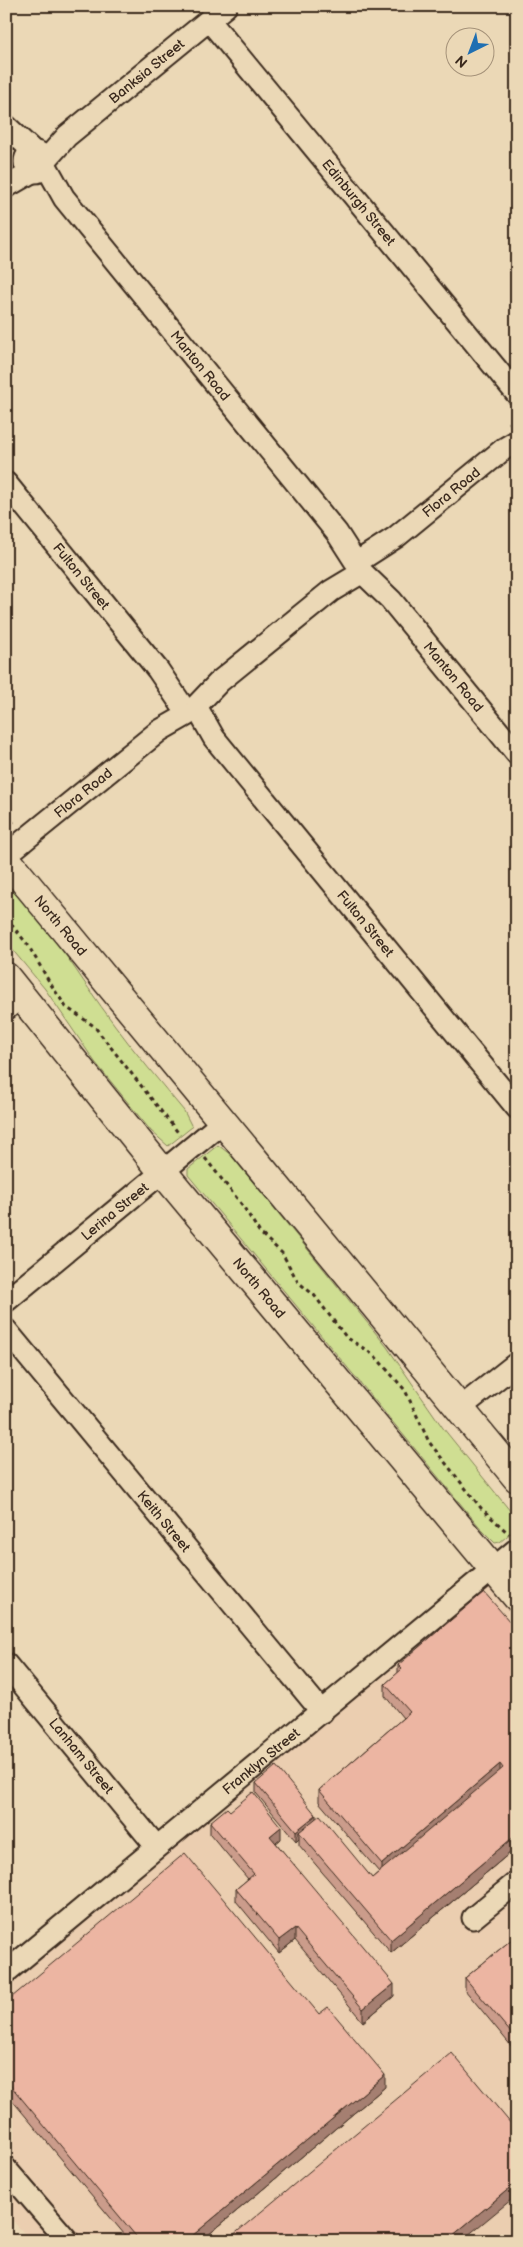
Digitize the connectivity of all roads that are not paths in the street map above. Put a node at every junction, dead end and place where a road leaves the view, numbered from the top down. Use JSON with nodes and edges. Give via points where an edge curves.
{"nodes":[{"id":1,"x":226,"y":6,"type":"edge"},
{"id":2,"x":209,"y":20,"type":"junction"},
{"id":3,"x":6,"y":127,"type":"edge"},
{"id":4,"x":35,"y":162,"type":"junction"},
{"id":5,"x":6,"y":185,"type":"edge"},
{"id":6,"x":514,"y":394,"type":"edge"},
{"id":7,"x":513,"y":441,"type":"edge"},
{"id":8,"x":6,"y":483,"type":"edge"},
{"id":9,"x":363,"y":564,"type":"junction"},
{"id":10,"x":189,"y":706,"type":"junction"},
{"id":11,"x":517,"y":754,"type":"edge"},
{"id":12,"x":6,"y":854,"type":"edge"},
{"id":13,"x":6,"y":859,"type":"edge"},
{"id":14,"x":11,"y":994,"type":"edge"},
{"id":15,"x":517,"y":1108,"type":"edge"},
{"id":16,"x":224,"y":1120,"type":"junction"},
{"id":17,"x":162,"y":1171,"type":"junction"},
{"id":18,"x":6,"y":1301,"type":"edge"},
{"id":19,"x":6,"y":1330,"type":"edge"},
{"id":20,"x":517,"y":1363,"type":"edge"},
{"id":21,"x":459,"y":1409,"type":"junction"},
{"id":22,"x":517,"y":1478,"type":"edge"},
{"id":23,"x":517,"y":1549,"type":"edge"},
{"id":24,"x":494,"y":1569,"type":"junction"},
{"id":25,"x":517,"y":1597,"type":"edge"},
{"id":26,"x":6,"y":1664,"type":"edge"},
{"id":27,"x":322,"y":1712,"type":"junction"},
{"id":28,"x":156,"y":1846,"type":"junction"},
{"id":29,"x":517,"y":1882,"type":"edge"},
{"id":30,"x":473,"y":1918,"type":"dead end"},
{"id":31,"x":6,"y":1972,"type":"edge"},
{"id":32,"x":6,"y":2168,"type":"edge"},
{"id":33,"x":68,"y":2241,"type":"edge"}],
"edges":[{"from":1,"to":2,"type":"street","name":"Banksia Street"},
{"from":2,"to":4,"type":"street","name":"Banksia Street"},
{"from":2,"to":6,"type":"street","name":"Edinburgh Street"},
{"from":3,"to":4,"type":"street","name":"Manton Road"},
{"from":4,"to":5,"type":"street","name":"Banksia Street"},
{"from":4,"to":9,"type":"street","name":"Manton Road"},
{"from":7,"to":9,"type":"street","name":"Flora Road"},
{"from":8,"to":10,"type":"street","name":"Fulton Street"},
{"from":9,"to":10,"type":"street","name":"Flora Road"},
{"from":9,"to":11,"type":"street","name":"Manton Road"},
{"from":10,"to":12,"type":"street","name":"Flora Road"},
{"from":10,"to":15,"type":"street","name":"Fulton Street"},
{"from":13,"to":16,"type":"highway","name":"North Road"},
{"from":14,"to":17,"type":"highway","name":"North Road"},
{"from":16,"to":17,"type":"street","name":"Lerina Street"},
{"from":16,"to":21,"type":"highway","name":"North Road"},
{"from":17,"to":18,"type":"street","name":"Lerina Street"},
{"from":17,"to":24,"type":"highway","name":"North Road"},
{"from":19,"to":27,"type":"street","name":"Keith Street"},
{"from":20,"to":21,"type":"street"},
{"from":21,"to":22,"type":"highway","name":"North Road"},
{"from":23,"to":24,"type":"street","name":"Franklyn Street"},
{"from":24,"to":25,"type":"highway","name":"North Road"},
{"from":24,"to":27,"type":"street","name":"Franklyn Street"},
{"from":26,"to":28,"type":"street","name":"Lanham Street"},
{"from":27,"to":28,"type":"street","name":"Franklyn Street"},
{"from":28,"to":31,"type":"street","name":"Franklyn Street"},
{"from":29,"to":30,"type":"street"},
{"from":32,"to":33,"type":"street"}]}
